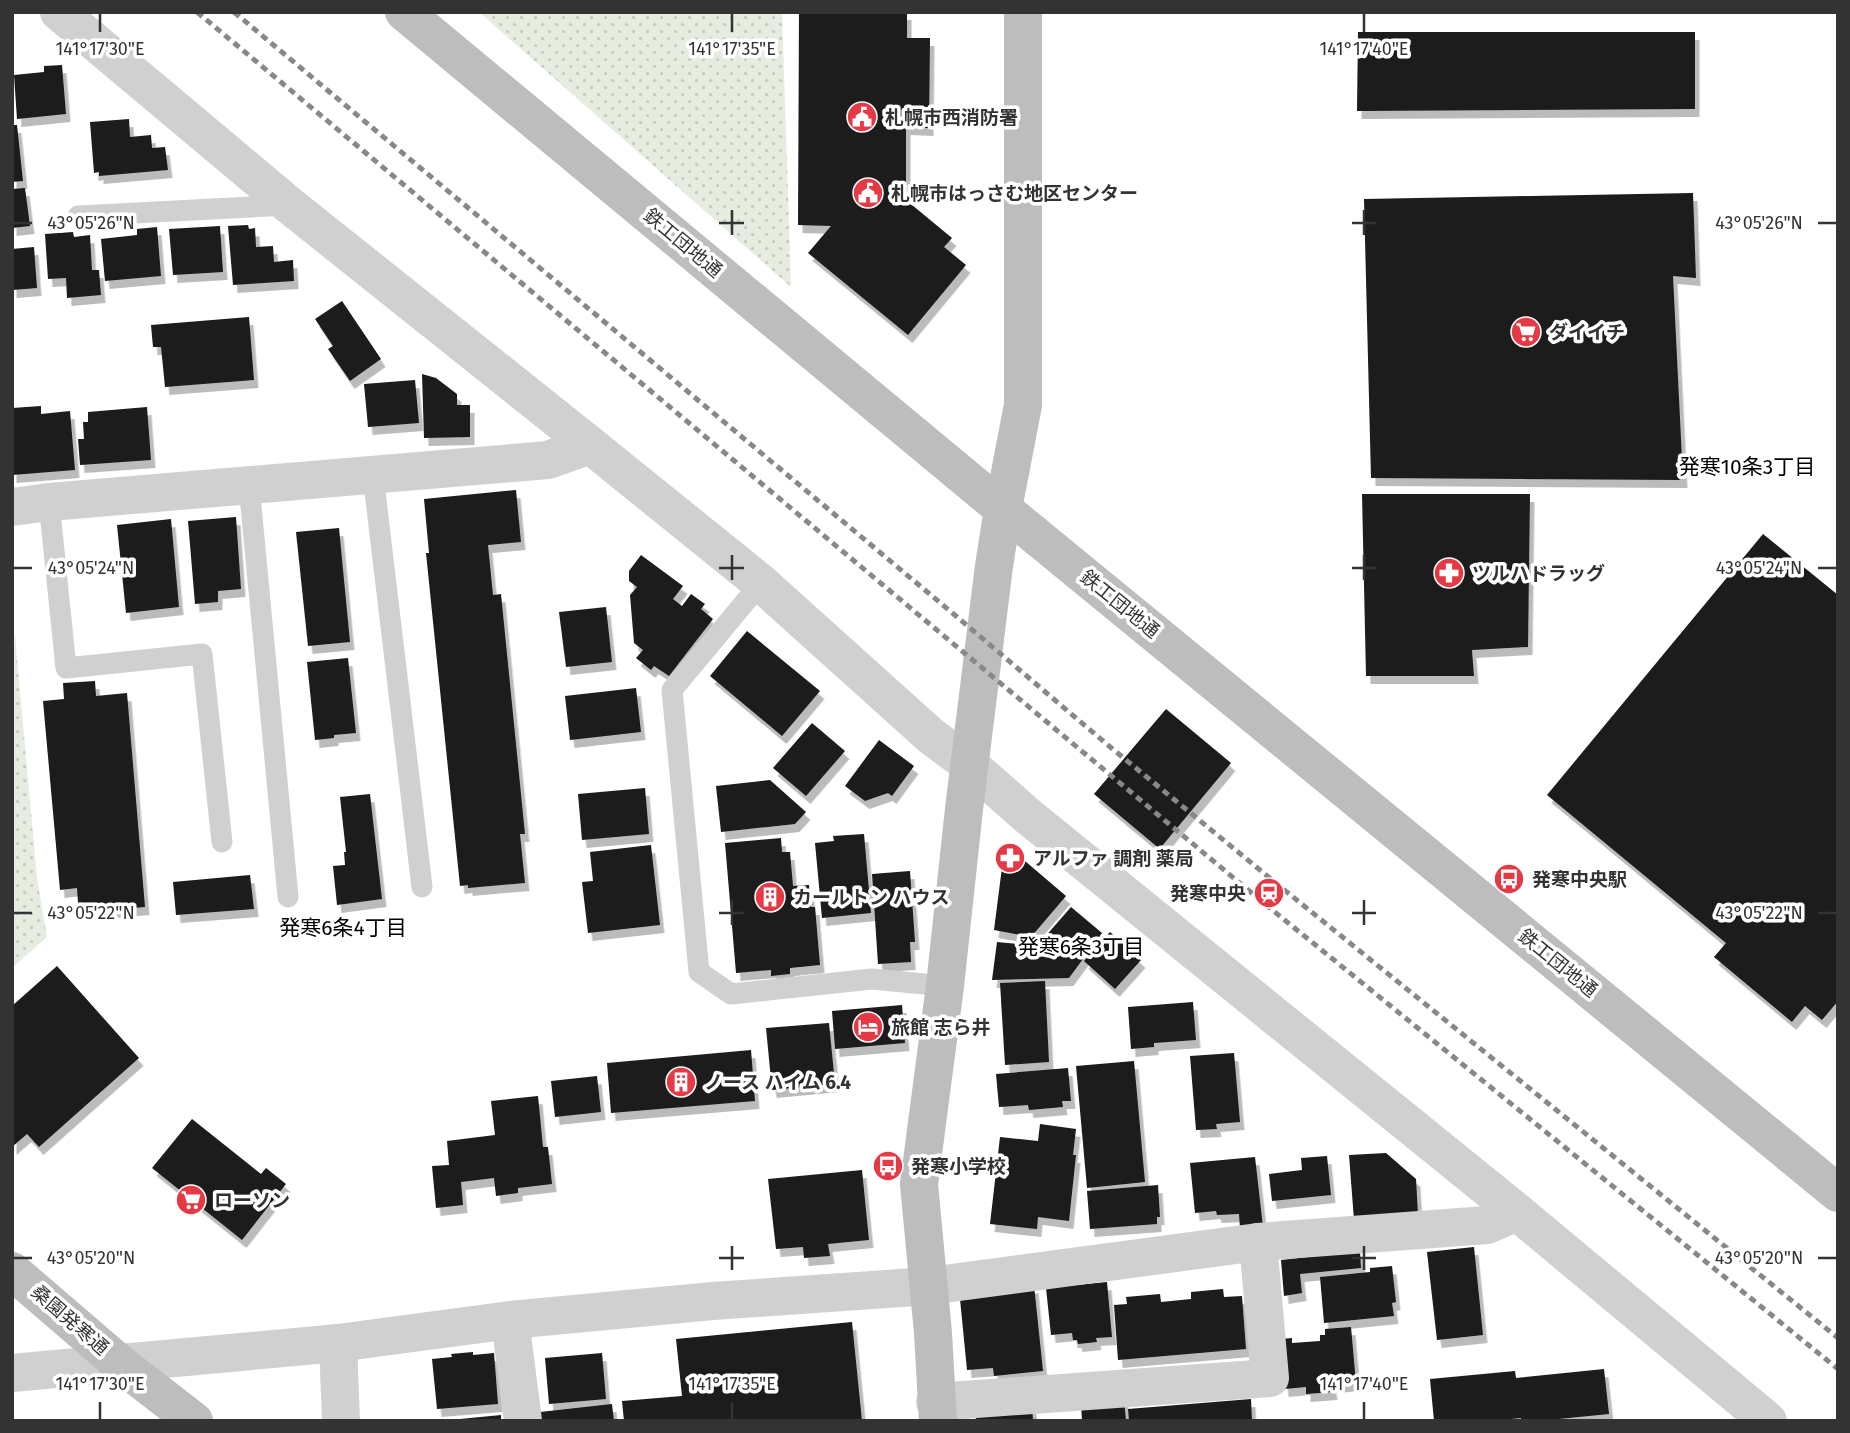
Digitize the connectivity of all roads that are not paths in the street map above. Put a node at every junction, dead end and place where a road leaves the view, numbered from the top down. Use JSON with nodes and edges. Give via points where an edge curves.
{"nodes":[{"id":1,"x":60,"y":12,"type":"edge"},
{"id":2,"x":404,"y":12,"type":"edge"},
{"id":3,"x":1023,"y":12,"type":"edge"},
{"id":4,"x":289,"y":205,"type":"junction"},
{"id":5,"x":78,"y":216,"type":"dead end"},
{"id":6,"x":590,"y":445,"type":"junction"},
{"id":7,"x":373,"y":475,"type":"junction"},
{"id":8,"x":249,"y":485,"type":"junction"},
{"id":9,"x":49,"y":502,"type":"junction"},
{"id":10,"x":12,"y":507,"type":"edge"},
{"id":11,"x":1003,"y":509,"type":"junction"},
{"id":12,"x":761,"y":583,"type":"junction"},
{"id":13,"x":970,"y":765,"type":"junction"},
{"id":14,"x":222,"y":842,"type":"dead end"},
{"id":15,"x":422,"y":887,"type":"dead end"},
{"id":16,"x":288,"y":897,"type":"dead end"},
{"id":17,"x":945,"y":986,"type":"junction"},
{"id":18,"x":1838,"y":1193,"type":"edge"},
{"id":19,"x":1517,"y":1212,"type":"junction"},
{"id":20,"x":1258,"y":1242,"type":"junction"},
{"id":21,"x":12,"y":1271,"type":"edge"},
{"id":22,"x":929,"y":1286,"type":"junction"},
{"id":23,"x":510,"y":1320,"type":"junction"},
{"id":24,"x":338,"y":1343,"type":"junction"},
{"id":25,"x":119,"y":1363,"type":"junction"},
{"id":26,"x":12,"y":1373,"type":"edge"},
{"id":27,"x":937,"y":1412,"type":"edge"},
{"id":28,"x":194,"y":1421,"type":"edge"},
{"id":29,"x":341,"y":1421,"type":"edge"},
{"id":30,"x":523,"y":1421,"type":"edge"},
{"id":31,"x":1768,"y":1421,"type":"edge"}],
"edges":[{"from":1,"to":4,"type":"street"},
{"from":2,"to":11,"type":"street","name":"鉄工団地通"},
{"from":3,"to":11,"type":"street","via":[[1023,405]]},
{"from":4,"to":5,"type":"lane"},
{"from":4,"to":6,"type":"street"},
{"from":6,"to":7,"type":"street","via":[[548,460]]},
{"from":6,"to":12,"type":"street"},
{"from":7,"to":8,"type":"street"},
{"from":7,"to":15,"type":"lane"},
{"from":8,"to":9,"type":"street"},
{"from":8,"to":16,"type":"lane"},
{"from":9,"to":10,"type":"street"},
{"from":9,"to":14,"type":"lane","via":[[66,668],[202,654]]},
{"from":11,"to":13,"type":"street"},
{"from":11,"to":18,"type":"street","name":"鉄工団地通"},
{"from":12,"to":13,"type":"street","via":[[931,736]]},
{"from":12,"to":17,"type":"lane","via":[[672,690],[699,972],[731,994],[872,979]]},
{"from":13,"to":17,"type":"street"},
{"from":13,"to":19,"type":"street"},
{"from":17,"to":22,"type":"street","via":[[919,1184]]},
{"from":19,"to":20,"type":"street","via":[[1487,1225]]},
{"from":19,"to":31,"type":"street"},
{"from":20,"to":22,"type":"street"},
{"from":20,"to":27,"type":"street","via":[[1270,1378]]},
{"from":21,"to":25,"type":"street","name":"桑園発寒通"},
{"from":22,"to":23,"type":"street"},
{"from":22,"to":27,"type":"street"},
{"from":23,"to":24,"type":"street"},
{"from":23,"to":30,"type":"street"},
{"from":24,"to":25,"type":"street"},
{"from":24,"to":29,"type":"street"},
{"from":25,"to":26,"type":"street"},
{"from":25,"to":28,"type":"street","name":"桑園発寒通"}]}
